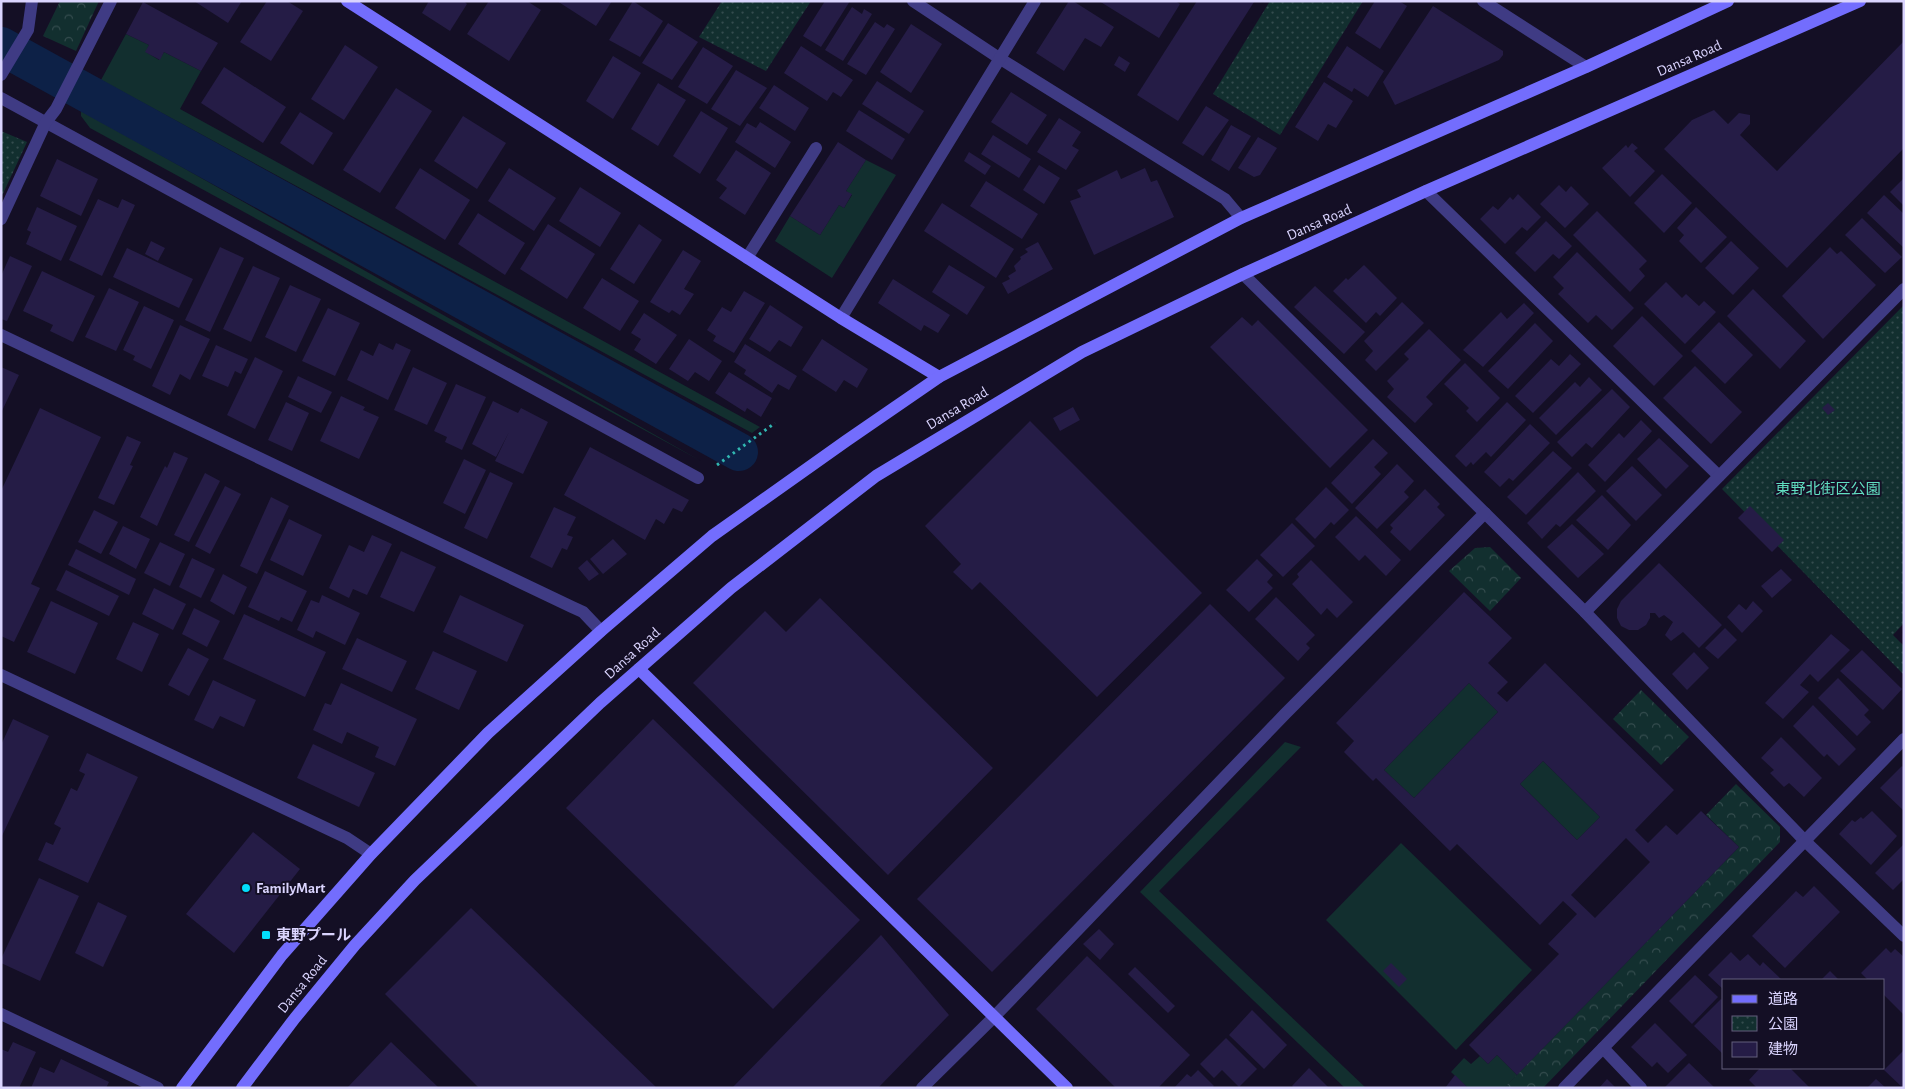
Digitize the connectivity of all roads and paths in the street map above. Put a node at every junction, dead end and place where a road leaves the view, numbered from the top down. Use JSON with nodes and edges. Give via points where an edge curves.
{"nodes":[{"id":1,"x":32,"y":1,"type":"edge"},
{"id":2,"x":111,"y":1,"type":"edge"},
{"id":3,"x":347,"y":1,"type":"edge"},
{"id":4,"x":913,"y":1,"type":"edge"},
{"id":5,"x":1035,"y":1,"type":"edge"},
{"id":6,"x":1484,"y":1,"type":"edge"},
{"id":7,"x":1728,"y":1,"type":"edge"},
{"id":8,"x":1860,"y":1,"type":"edge"},
{"id":9,"x":999,"y":58,"type":"junction"},
{"id":10,"x":1586,"y":67,"type":"junction"},
{"id":11,"x":1,"y":75,"type":"edge"},
{"id":12,"x":1,"y":98,"type":"edge"},
{"id":13,"x":46,"y":122,"type":"junction"},
{"id":14,"x":816,"y":148,"type":"dead end"},
{"id":15,"x":1426,"y":191,"type":"junction"},
{"id":16,"x":1241,"y":218,"type":"junction"},
{"id":17,"x":1,"y":219,"type":"edge"},
{"id":18,"x":747,"y":258,"type":"junction"},
{"id":19,"x":1243,"y":274,"type":"junction"},
{"id":20,"x":1904,"y":289,"type":"edge"},
{"id":21,"x":841,"y":318,"type":"junction"},
{"id":22,"x":1,"y":335,"type":"edge"},
{"id":23,"x":939,"y":377,"type":"junction"},
{"id":24,"x":775,"y":422,"type":"dead end"},
{"id":25,"x":711,"y":469,"type":"dead end"},
{"id":26,"x":1719,"y":476,"type":"junction"},
{"id":27,"x":698,"y":478,"type":"dead end"},
{"id":28,"x":1485,"y":513,"type":"junction"},
{"id":29,"x":1585,"y":612,"type":"junction"},
{"id":30,"x":601,"y":631,"type":"junction"},
{"id":31,"x":639,"y":669,"type":"junction"},
{"id":32,"x":1,"y":675,"type":"edge"},
{"id":33,"x":1904,"y":739,"type":"edge"},
{"id":34,"x":1805,"y":841,"type":"junction"},
{"id":35,"x":371,"y":854,"type":"junction"},
{"id":36,"x":1904,"y":936,"type":"edge"},
{"id":37,"x":1,"y":1014,"type":"edge"},
{"id":38,"x":994,"y":1017,"type":"junction"},
{"id":39,"x":1603,"y":1048,"type":"junction"},
{"id":40,"x":158,"y":1088,"type":"edge"},
{"id":41,"x":182,"y":1088,"type":"edge"},
{"id":42,"x":242,"y":1088,"type":"edge"},
{"id":43,"x":922,"y":1088,"type":"edge"},
{"id":44,"x":1066,"y":1088,"type":"edge"},
{"id":45,"x":1564,"y":1088,"type":"edge"},
{"id":46,"x":1641,"y":1088,"type":"edge"}],
"edges":[{"from":1,"to":11,"type":"street","via":[[28,30]]},
{"from":2,"to":13,"type":"street","via":[[56,109]]},
{"from":3,"to":18,"type":"street"},
{"from":4,"to":9,"type":"street"},
{"from":5,"to":9,"type":"street"},
{"from":6,"to":10,"type":"street"},
{"from":7,"to":10,"type":"street"},
{"from":8,"to":15,"type":"street","name":"Dansa Road"},
{"from":9,"to":16,"type":"street","via":[[1225,198]]},
{"from":9,"to":21,"type":"street"},
{"from":10,"to":16,"type":"street"},
{"from":12,"to":13,"type":"street"},
{"from":13,"to":17,"type":"street"},
{"from":13,"to":27,"type":"street"},
{"from":14,"to":18,"type":"street"},
{"from":15,"to":19,"type":"street","name":"Dansa Road"},
{"from":15,"to":26,"type":"street"},
{"from":16,"to":23,"type":"street"},
{"from":18,"to":21,"type":"street"},
{"from":19,"to":28,"type":"street"},
{"from":19,"to":31,"type":"street","name":"Dansa Road","via":[[1082,352],[876,476],[731,588]]},
{"from":20,"to":26,"type":"street"},
{"from":21,"to":23,"type":"street"},
{"from":22,"to":30,"type":"street","via":[[583,612]]},
{"from":23,"to":30,"type":"street","via":[[712,536]]},
{"from":24,"to":25,"type":"path"},
{"from":26,"to":29,"type":"street"},
{"from":28,"to":29,"type":"street"},
{"from":28,"to":38,"type":"street","via":[[1285,714]]},
{"from":29,"to":34,"type":"street"},
{"from":30,"to":35,"type":"street","via":[[488,733]]},
{"from":31,"to":38,"type":"street"},
{"from":31,"to":42,"type":"street","name":"Dansa Road","via":[[408,888],[355,945]]},
{"from":32,"to":35,"type":"street","via":[[347,838]]},
{"from":33,"to":34,"type":"street"},
{"from":34,"to":36,"type":"street"},
{"from":34,"to":39,"type":"street"},
{"from":35,"to":41,"type":"street","via":[[282,956]]},
{"from":37,"to":40,"type":"street"},
{"from":38,"to":43,"type":"street"},
{"from":38,"to":44,"type":"street"},
{"from":39,"to":45,"type":"street"},
{"from":39,"to":46,"type":"street"}]}
